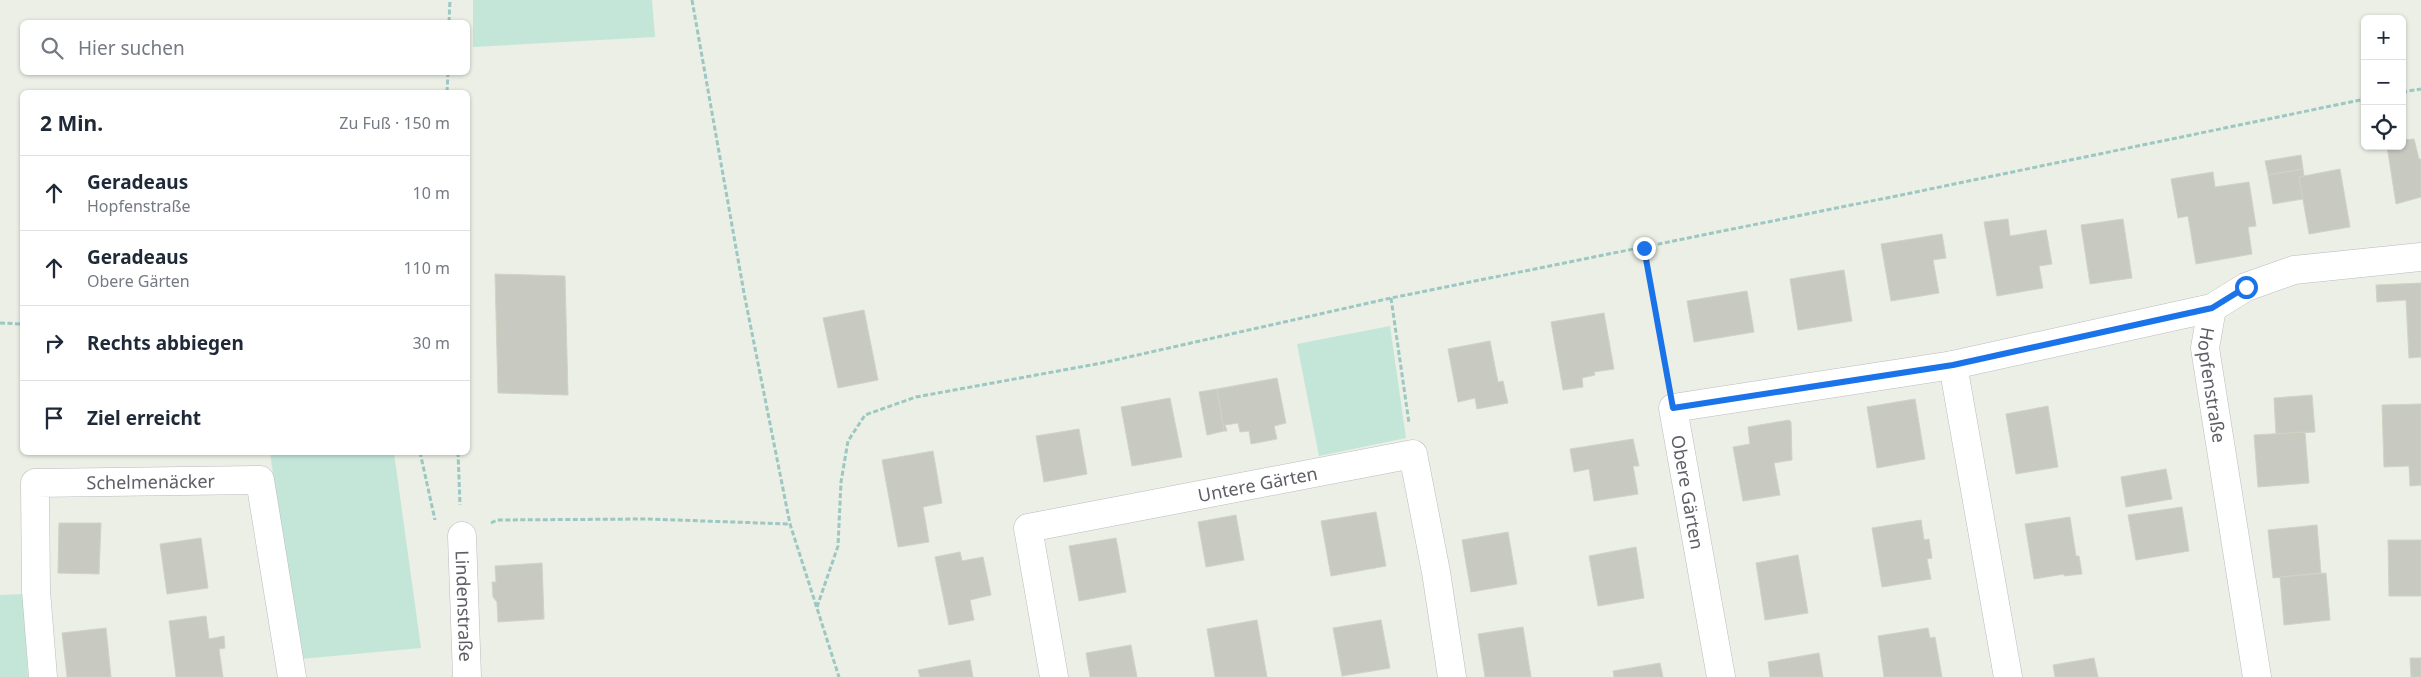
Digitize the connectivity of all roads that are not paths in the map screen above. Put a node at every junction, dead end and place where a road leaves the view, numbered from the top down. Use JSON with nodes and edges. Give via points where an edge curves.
{"nodes":[{"id":1,"x":2421,"y":257,"type":"edge"},
{"id":2,"x":2212,"y":308,"type":"junction"},
{"id":3,"x":1953,"y":365,"type":"junction"},
{"id":4,"x":462,"y":536,"type":"road end"},
{"id":5,"x":43,"y":677,"type":"edge"},
{"id":6,"x":292,"y":677,"type":"edge"},
{"id":7,"x":467,"y":677,"type":"edge"},
{"id":8,"x":1054,"y":677,"type":"edge"},
{"id":9,"x":1452,"y":677,"type":"edge"},
{"id":10,"x":1721,"y":677,"type":"edge"},
{"id":11,"x":2008,"y":677,"type":"edge"},
{"id":12,"x":2257,"y":677,"type":"edge"}],
"edges":[{"from":1,"to":2,"type":"street","name":"Hopfenstraße","via":[[2294,270],[2246,287]]},
{"from":2,"to":3,"type":"street"},
{"from":2,"to":12,"type":"street","name":"Hopfenstraße","via":[[2205,348]]},
{"from":3,"to":10,"type":"street","name":"Obere Gärten","via":[[1673,408]]},
{"from":3,"to":11,"type":"street"},
{"from":4,"to":7,"type":"street","name":"Lindenstraße"},
{"from":5,"to":6,"type":"street","name":"Schelmenäcker","via":[[36,591],[35,484],[260,480]]},
{"from":8,"to":9,"type":"street","name":"Untere Gärten","via":[[1028,528],[1413,454]]}]}
